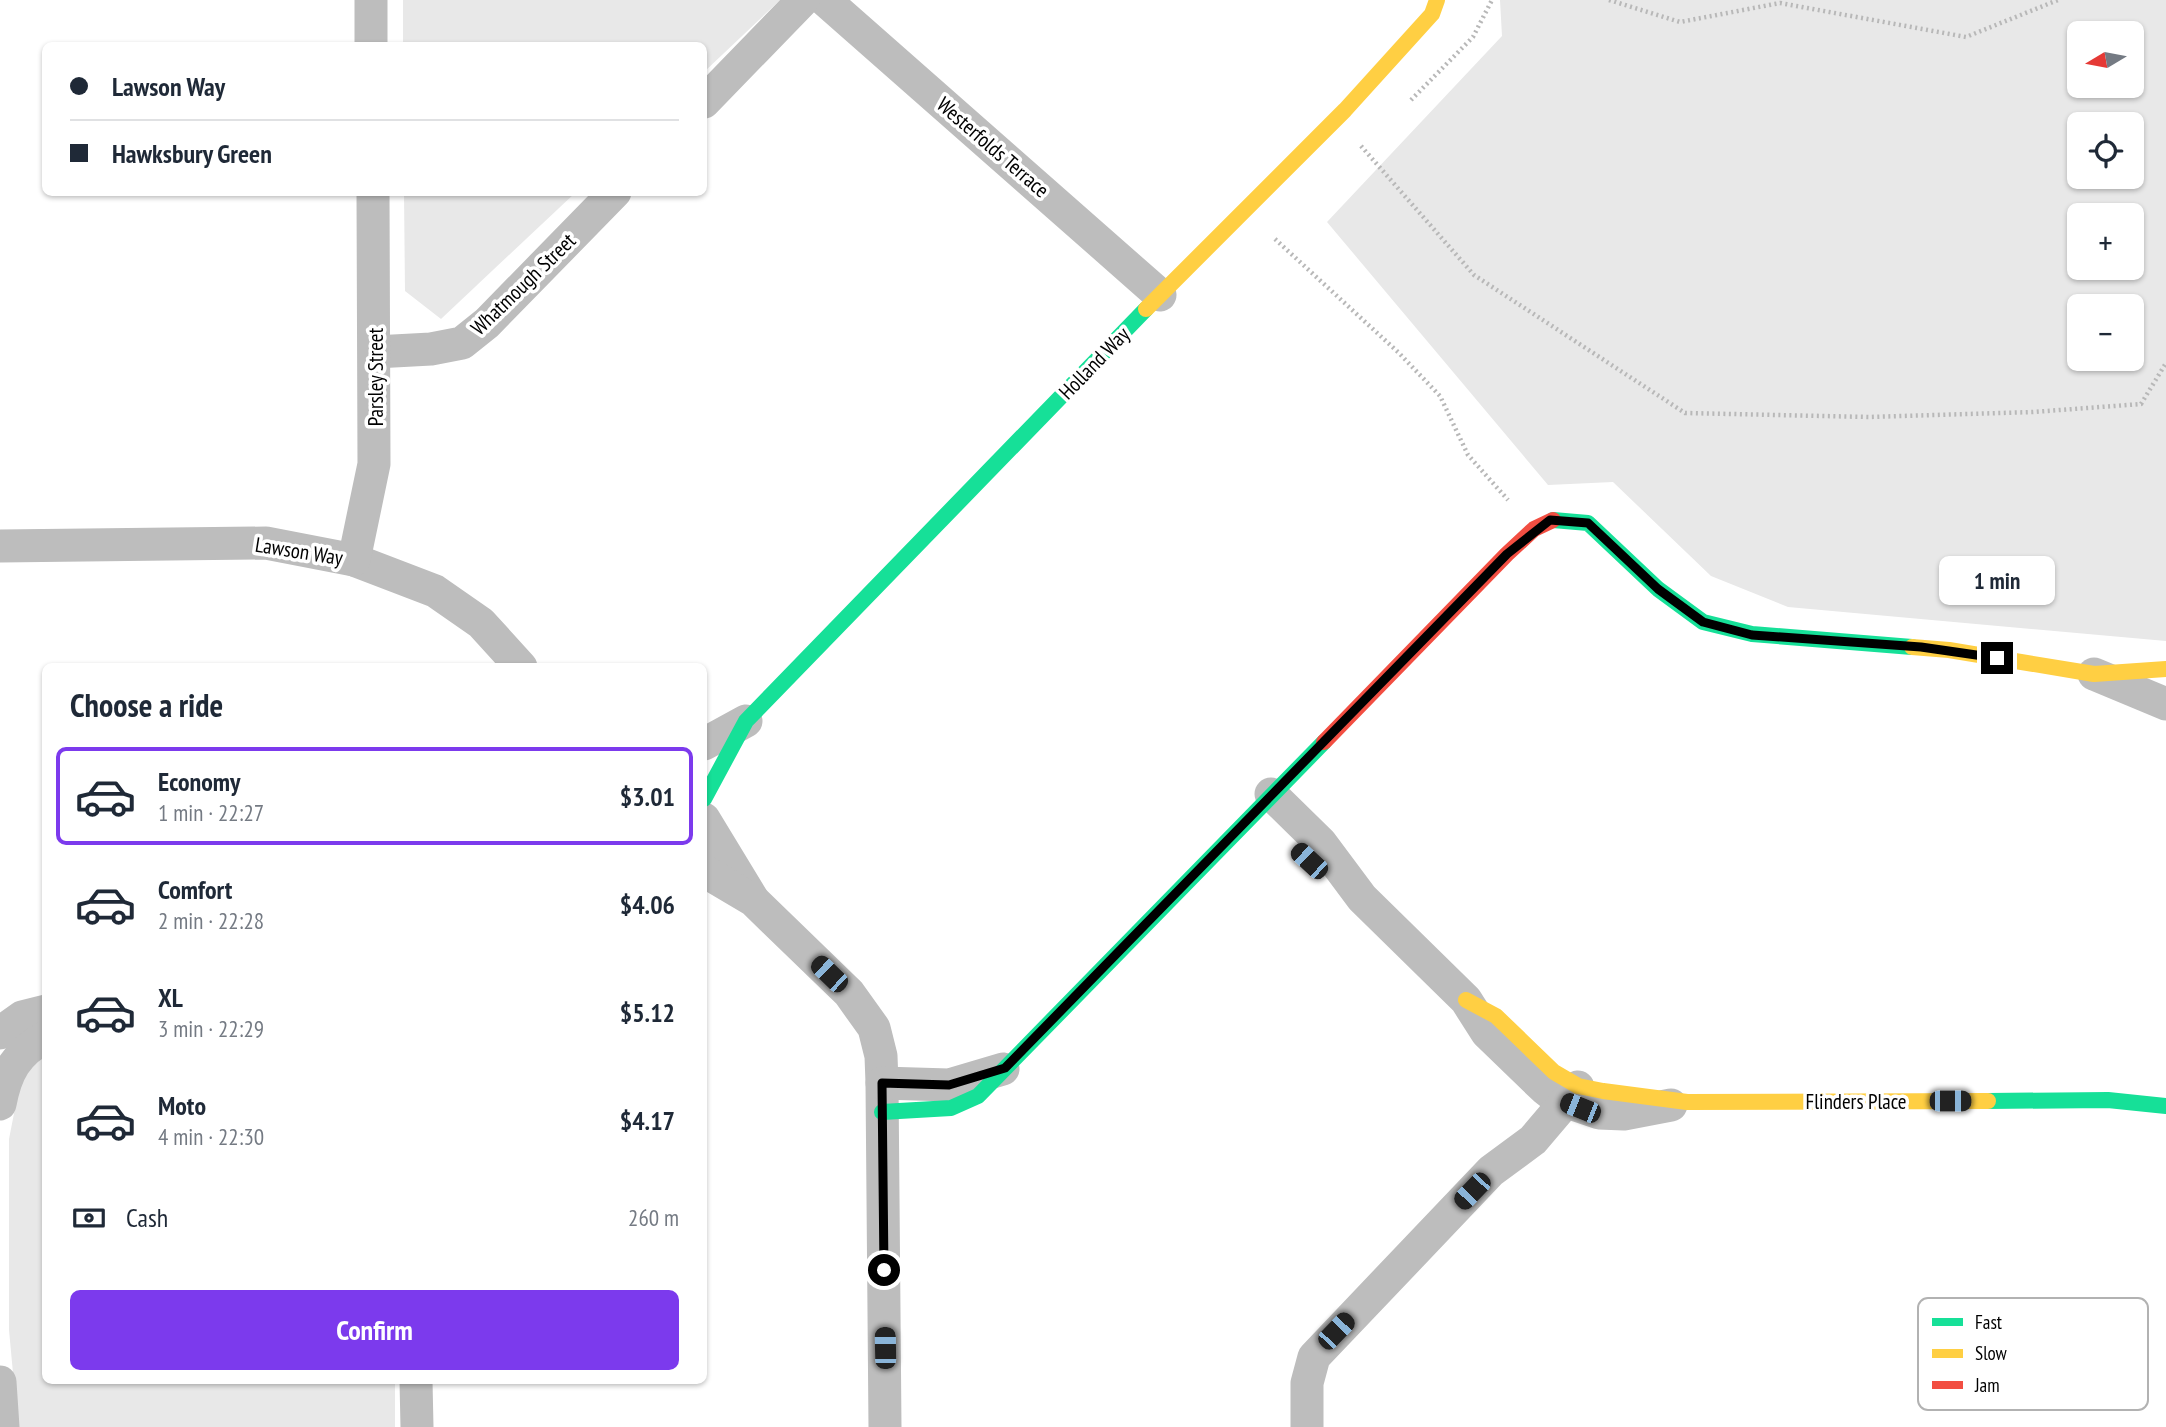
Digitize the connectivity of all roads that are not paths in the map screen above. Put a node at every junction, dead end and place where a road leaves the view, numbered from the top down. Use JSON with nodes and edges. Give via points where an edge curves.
{"nodes":[{"id":1,"x":371,"y":0,"type":"edge"},
{"id":2,"x":803,"y":0,"type":"edge"},
{"id":3,"x":825,"y":0,"type":"edge"},
{"id":4,"x":1437,"y":0,"type":"edge"},
{"id":5,"x":372,"y":42,"type":"edge"},
{"id":6,"x":707,"y":99,"type":"edge"},
{"id":7,"x":373,"y":196,"type":"edge"},
{"id":8,"x":611,"y":196,"type":"edge"},
{"id":9,"x":1160,"y":295,"type":"junction"},
{"id":10,"x":375,"y":352,"type":"junction"},
{"id":11,"x":0,"y":546,"type":"edge"},
{"id":12,"x":354,"y":560,"type":"junction"},
{"id":13,"x":518,"y":663,"type":"edge"},
{"id":14,"x":2166,"y":669,"type":"edge"},
{"id":15,"x":2094,"y":674,"type":"junction"},
{"id":16,"x":2166,"y":704,"type":"edge"},
{"id":17,"x":746,"y":721,"type":"junction"},
{"id":18,"x":707,"y":742,"type":"edge"},
{"id":19,"x":707,"y":793,"type":"edge"},
{"id":20,"x":1263,"y":802,"type":"junction"},
{"id":21,"x":707,"y":824,"type":"edge"},
{"id":22,"x":707,"y":873,"type":"edge"},
{"id":23,"x":753,"y":900,"type":"junction"},
{"id":24,"x":42,"y":1012,"type":"edge"},
{"id":25,"x":0,"y":1033,"type":"edge"},
{"id":26,"x":42,"y":1039,"type":"edge"},
{"id":27,"x":3,"y":1065,"type":"edge"},
{"id":28,"x":1005,"y":1068,"type":"joint"},
{"id":29,"x":1560,"y":1087,"type":"junction"},
{"id":30,"x":2166,"y":1092,"type":"edge"},
{"id":31,"x":882,"y":1098,"type":"junction"},
{"id":32,"x":2108,"y":1100,"type":"junction"},
{"id":33,"x":1687,"y":1102,"type":"joint"},
{"id":34,"x":0,"y":1104,"type":"edge"},
{"id":35,"x":2166,"y":1106,"type":"edge"},
{"id":36,"x":0,"y":1382,"type":"edge"},
{"id":37,"x":416,"y":1384,"type":"edge"},
{"id":38,"x":3,"y":1427,"type":"edge"},
{"id":39,"x":416,"y":1427,"type":"edge"},
{"id":40,"x":885,"y":1427,"type":"edge"},
{"id":41,"x":1307,"y":1427,"type":"edge"}],
"edges":[{"from":1,"to":5,"type":"street"},
{"from":2,"to":6,"type":"street"},
{"from":3,"to":9,"type":"street","name":"Westerfolds Terrace"},
{"from":4,"to":9,"type":"street","name":"Holland Way","via":[[1432,14],[1345,110]]},
{"from":7,"to":10,"type":"street","name":"Parsley Street"},
{"from":8,"to":10,"type":"street","name":"Whatmough Street","via":[[487,323],[461,343]]},
{"from":9,"to":17,"type":"street","name":"Holland Way"},
{"from":10,"to":12,"type":"street","name":"Parsley Street","via":[[374,464]]},
{"from":11,"to":12,"type":"street","name":"Lawson Way","via":[[266,543]]},
{"from":12,"to":13,"type":"street","name":"Lawson Way","via":[[435,591],[481,624]]},
{"from":14,"to":15,"type":"street"},
{"from":15,"to":16,"type":"street"},
{"from":15,"to":20,"type":"street","via":[[1949,650],[1752,635],[1703,622],[1658,589],[1588,523],[1550,520],[1534,529]]},
{"from":17,"to":18,"type":"street","name":"Holland Way"},
{"from":17,"to":19,"type":"street","name":"Holland Way"},
{"from":20,"to":28,"type":"street"},
{"from":20,"to":29,"type":"street","name":"Flinders Place","via":[[1321,843],[1362,898],[1466,1000],[1487,1033]]},
{"from":21,"to":23,"type":"street"},
{"from":22,"to":23,"type":"street"},
{"from":23,"to":31,"type":"street","via":[[863,1011],[877,1039]]},
{"from":24,"to":25,"type":"street","via":[[22,1017]]},
{"from":26,"to":27,"type":"street"},
{"from":27,"to":34,"type":"street"},
{"from":28,"to":31,"type":"street"},
{"from":29,"to":33,"type":"street","name":"Flinders Place","via":[[1599,1113],[1624,1114]]},
{"from":29,"to":41,"type":"street","via":[[1491,1171],[1314,1357],[1307,1383]]},
{"from":30,"to":32,"type":"street","name":"Flinders Place"},
{"from":31,"to":40,"type":"street"},
{"from":32,"to":33,"type":"street","name":"Flinders Place"},
{"from":32,"to":35,"type":"street","name":"Flinders Place"},
{"from":36,"to":38,"type":"street"},
{"from":37,"to":39,"type":"street"}]}
